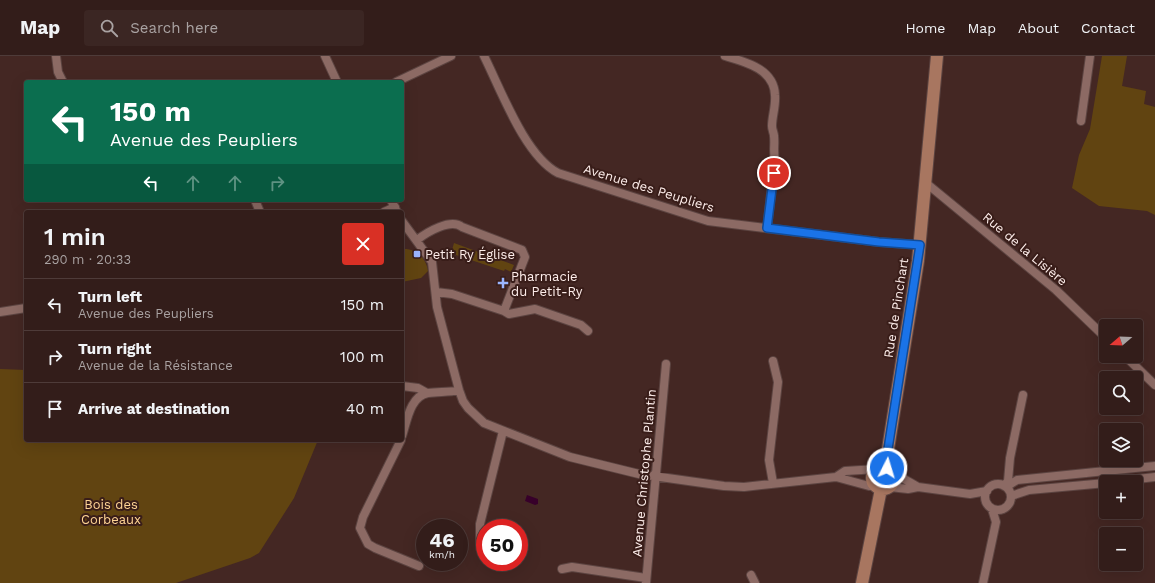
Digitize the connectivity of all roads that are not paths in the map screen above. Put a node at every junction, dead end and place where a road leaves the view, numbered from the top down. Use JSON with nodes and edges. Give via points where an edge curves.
{"nodes":[{"id":1,"x":56,"y":56,"type":"edge"},
{"id":2,"x":325,"y":56,"type":"edge"},
{"id":3,"x":451,"y":56,"type":"edge"},
{"id":4,"x":484,"y":56,"type":"edge"},
{"id":5,"x":725,"y":56,"type":"edge"},
{"id":6,"x":937,"y":56,"type":"edge"},
{"id":7,"x":1090,"y":56,"type":"edge"},
{"id":8,"x":62,"y":80,"type":"edge"},
{"id":9,"x":336,"y":80,"type":"edge"},
{"id":10,"x":400,"y":80,"type":"edge"},
{"id":11,"x":1081,"y":121,"type":"dead end"},
{"id":12,"x":926,"y":183,"type":"junction"},
{"id":13,"x":404,"y":224,"type":"edge"},
{"id":14,"x":767,"y":228,"type":"junction"},
{"id":15,"x":417,"y":240,"type":"junction"},
{"id":16,"x":920,"y":245,"type":"junction"},
{"id":17,"x":436,"y":292,"type":"junction"},
{"id":18,"x":24,"y":308,"type":"edge"},
{"id":19,"x":504,"y":311,"type":"junction"},
{"id":20,"x":0,"y":312,"type":"edge"},
{"id":21,"x":588,"y":331,"type":"dead end"},
{"id":22,"x":1099,"y":331,"type":"edge"},
{"id":23,"x":773,"y":361,"type":"dead end"},
{"id":24,"x":1132,"y":363,"type":"edge"},
{"id":25,"x":666,"y":364,"type":"dead end"},
{"id":26,"x":1155,"y":385,"type":"edge"},
{"id":27,"x":404,"y":386,"type":"edge"},
{"id":28,"x":459,"y":390,"type":"junction"},
{"id":29,"x":427,"y":393,"type":"junction"},
{"id":30,"x":1023,"y":395,"type":"dead end"},
{"id":31,"x":404,"y":430,"type":"edge"},
{"id":32,"x":503,"y":430,"type":"junction"},
{"id":33,"x":400,"y":442,"type":"edge"},
{"id":34,"x":1155,"y":466,"type":"edge"},
{"id":35,"x":1008,"y":467,"type":"junction"},
{"id":36,"x":885,"y":470,"type":"junction"},
{"id":37,"x":656,"y":475,"type":"junction"},
{"id":38,"x":836,"y":477,"type":"junction"},
{"id":39,"x":1155,"y":477,"type":"edge"},
{"id":40,"x":1143,"y":478,"type":"edge"},
{"id":41,"x":1017,"y":480,"type":"junction"},
{"id":42,"x":773,"y":483,"type":"junction"},
{"id":43,"x":1099,"y":484,"type":"edge"},
{"id":44,"x":1003,"y":486,"type":"junction"},
{"id":45,"x":882,"y":487,"type":"junction"},
{"id":46,"x":918,"y":487,"type":"junction"},
{"id":47,"x":987,"y":491,"type":"junction"},
{"id":48,"x":970,"y":494,"type":"junction"},
{"id":49,"x":1011,"y":496,"type":"junction"},
{"id":50,"x":986,"y":501,"type":"junction"},
{"id":51,"x":992,"y":509,"type":"junction"},
{"id":52,"x":1004,"y":509,"type":"junction"},
{"id":53,"x":482,"y":519,"type":"edge"},
{"id":54,"x":996,"y":522,"type":"junction"},
{"id":55,"x":416,"y":565,"type":"edge"},
{"id":56,"x":562,"y":569,"type":"dead end"},
{"id":57,"x":751,"y":575,"type":"dead end"},
{"id":58,"x":646,"y":581,"type":"edge"},
{"id":59,"x":755,"y":583,"type":"edge"},
{"id":60,"x":862,"y":583,"type":"edge"},
{"id":61,"x":983,"y":583,"type":"edge"}],
"edges":[{"from":1,"to":8,"type":"street"},
{"from":2,"to":9,"type":"street"},
{"from":3,"to":10,"type":"street"},
{"from":4,"to":14,"type":"street","name":"Avenue des Peupliers","via":[[527,144],[551,169],[708,221]]},
{"from":5,"to":14,"type":"street","via":[[745,62],[764,72],[775,95],[772,126],[775,160]]},
{"from":6,"to":12,"type":"main road","name":"Rue de Pinchart"},
{"from":7,"to":11,"type":"street"},
{"from":12,"to":16,"type":"main road","name":"Rue de Pinchart"},
{"from":12,"to":22,"type":"street","name":"Rue de la Lisière","via":[[1056,290]]},
{"from":13,"to":15,"type":"street"},
{"from":14,"to":16,"type":"street","name":"Avenue des Peupliers"},
{"from":15,"to":17,"type":"street","via":[[432,262]]},
{"from":15,"to":19,"type":"street","via":[[450,224],[458,224],[522,250],[525,257]]},
{"from":16,"to":36,"type":"main road","name":"Rue de Pinchart"},
{"from":17,"to":19,"type":"street","via":[[452,294]]},
{"from":17,"to":28,"type":"street","via":[[440,318]]},
{"from":18,"to":20,"type":"street"},
{"from":19,"to":21,"type":"street","via":[[511,314],[535,310],[581,325]]},
{"from":23,"to":42,"type":"street","via":[[778,382],[770,460]]},
{"from":24,"to":26,"type":"street"},
{"from":25,"to":37,"type":"street","name":"Avenue Christophe Plantin"},
{"from":27,"to":29,"type":"street","via":[[418,388]]},
{"from":28,"to":29,"type":"street"},
{"from":28,"to":32,"type":"street","via":[[463,401],[476,416],[484,423]]},
{"from":29,"to":31,"type":"street","via":[[414,402]]},
{"from":30,"to":35,"type":"street"},
{"from":32,"to":37,"type":"street","via":[[570,457],[639,474]]},
{"from":32,"to":53,"type":"street"},
{"from":33,"to":55,"type":"street","via":[[360,528],[368,544]]},
{"from":34,"to":41,"type":"street"},
{"from":35,"to":41,"type":"street"},
{"from":35,"to":44,"type":"street","via":[[1008,481]]},
{"from":36,"to":38,"type":"street","via":[[844,471]]},
{"from":36,"to":45,"type":"main road","via":[[894,479]]},
{"from":36,"to":45,"type":"main road","via":[[872,478]]},
{"from":36,"to":46,"type":"street"},
{"from":37,"to":42,"type":"street","via":[[724,486],[744,487]]},
{"from":37,"to":58,"type":"street","name":"Avenue Christophe Plantin"},
{"from":38,"to":42,"type":"street"},
{"from":38,"to":45,"type":"street"},
{"from":39,"to":40,"type":"street"},
{"from":41,"to":44,"type":"street"},
{"from":43,"to":49,"type":"street","via":[[1029,490]]},
{"from":44,"to":47,"type":"street","via":[[991,486]]},
{"from":44,"to":49,"type":"street"},
{"from":45,"to":46,"type":"street"},
{"from":45,"to":60,"type":"main road"},
{"from":46,"to":48,"type":"street"},
{"from":47,"to":48,"type":"street"},
{"from":47,"to":50,"type":"street"},
{"from":48,"to":50,"type":"street"},
{"from":49,"to":52,"type":"street","via":[[1010,504]]},
{"from":50,"to":51,"type":"street"},
{"from":51,"to":52,"type":"street"},
{"from":51,"to":54,"type":"street"},
{"from":52,"to":54,"type":"street"},
{"from":54,"to":61,"type":"street"},
{"from":56,"to":58,"type":"street","via":[[572,567]]},
{"from":57,"to":59,"type":"street"}]}
